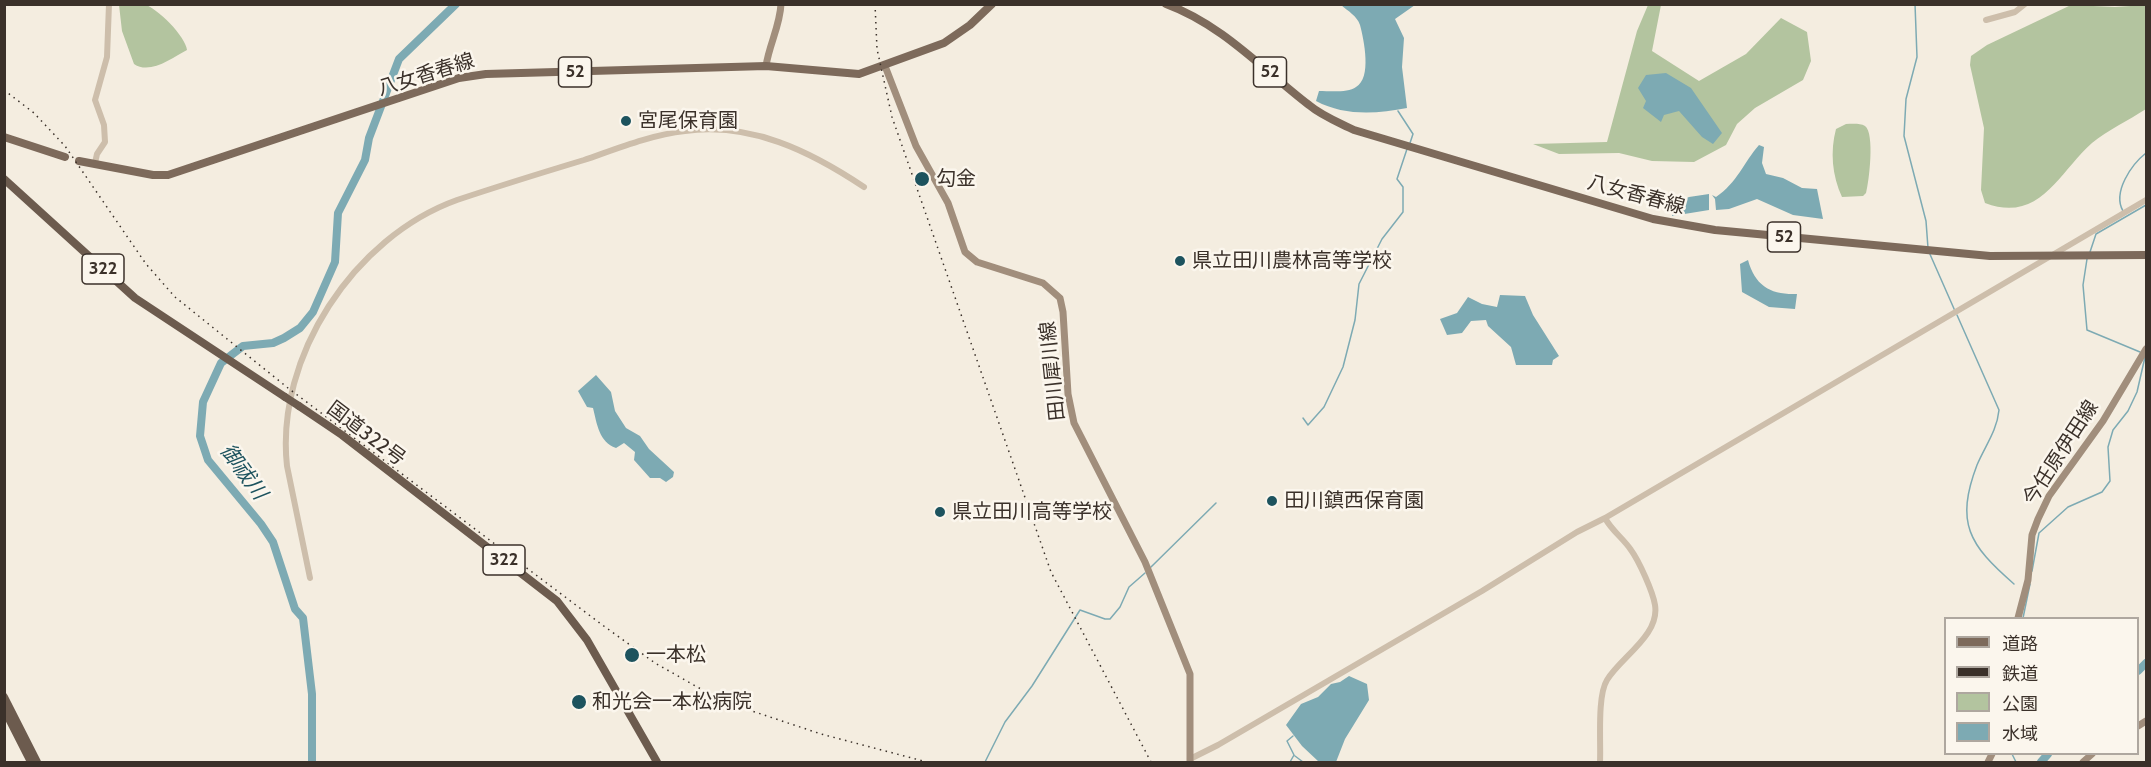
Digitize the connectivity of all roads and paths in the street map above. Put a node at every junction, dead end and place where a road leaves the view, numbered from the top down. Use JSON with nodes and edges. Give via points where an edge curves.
{"nodes":[{"id":1,"x":109,"y":4,"type":"edge"},
{"id":2,"x":781,"y":4,"type":"edge"},
{"id":3,"x":992,"y":4,"type":"edge"},
{"id":4,"x":1166,"y":4,"type":"edge"},
{"id":5,"x":2025,"y":4,"type":"edge"},
{"id":6,"x":1986,"y":20,"type":"dead end"},
{"id":7,"x":766,"y":66,"type":"junction"},
{"id":8,"x":885,"y":66,"type":"junction"},
{"id":9,"x":4,"y":137,"type":"edge"},
{"id":10,"x":65,"y":157,"type":"dead end"},
{"id":11,"x":79,"y":161,"type":"dead end"},
{"id":12,"x":95,"y":163,"type":"junction"},
{"id":13,"x":4,"y":179,"type":"edge"},
{"id":14,"x":864,"y":187,"type":"dead end"},
{"id":15,"x":2146,"y":200,"type":"edge"},
{"id":16,"x":2146,"y":255,"type":"edge"},
{"id":17,"x":2051,"y":256,"type":"junction"},
{"id":18,"x":2146,"y":349,"type":"edge"},
{"id":19,"x":1605,"y":518,"type":"junction"},
{"id":20,"x":310,"y":578,"type":"dead end"},
{"id":21,"x":2018,"y":617,"type":"edge"},
{"id":22,"x":4,"y":697,"type":"edge"},
{"id":23,"x":4,"y":709,"type":"edge"},
{"id":24,"x":1190,"y":761,"type":"edge"},
{"id":25,"x":31,"y":762,"type":"edge"},
{"id":26,"x":37,"y":762,"type":"edge"},
{"id":27,"x":657,"y":762,"type":"edge"},
{"id":28,"x":1600,"y":762,"type":"edge"}],
"edges":[{"from":1,"to":12,"type":"street","via":[[107,57],[95,100],[105,142]]},
{"from":2,"to":7,"type":"main road"},
{"from":3,"to":8,"type":"main road","name":"八女香春線","number":"52","via":[[944,43]]},
{"from":4,"to":17,"type":"main road","name":"八女香春線","number":"52","via":[[1217,29],[1323,115],[1354,130],[1662,221],[1715,230],[1958,254]]},
{"from":5,"to":6,"type":"street","via":[[2015,12]]},
{"from":7,"to":8,"type":"main road","name":"八女香春線","number":"52","via":[[853,75]]},
{"from":7,"to":12,"type":"main road","name":"八女香春線","number":"52","via":[[486,74],[459,78],[168,176]]},
{"from":8,"to":24,"type":"main road","name":"田川犀川線","via":[[916,146],[945,197],[965,252],[977,262],[1043,283],[1060,298],[1074,423],[1145,562],[1190,674]]},
{"from":9,"to":10,"type":"main road"},
{"from":11,"to":12,"type":"main road","name":"八女香春線","number":"52"},
{"from":13,"to":27,"type":"highway","name":"国道322号","number":"322","bridge":true,"via":[[135,298],[342,435],[557,601],[587,640]]},
{"from":14,"to":20,"type":"street","via":[[831,165],[778,140],[733,131],[684,131],[457,200],[431,209],[405,225],[381,244],[343,286],[307,350],[288,407],[287,466]]},
{"from":15,"to":17,"type":"street"},
{"from":16,"to":17,"type":"main road","name":"八女香春線","number":"52"},
{"from":17,"to":19,"type":"street"},
{"from":18,"to":21,"type":"main road","name":"今任原伊田線","via":[[2037,519]]},
{"from":19,"to":24,"type":"street"},
{"from":19,"to":28,"type":"street","via":[[1632,551],[1655,604],[1655,615],[1644,637],[1605,683]]},
{"from":22,"to":26,"type":"highway"},
{"from":23,"to":25,"type":"highway"}]}
